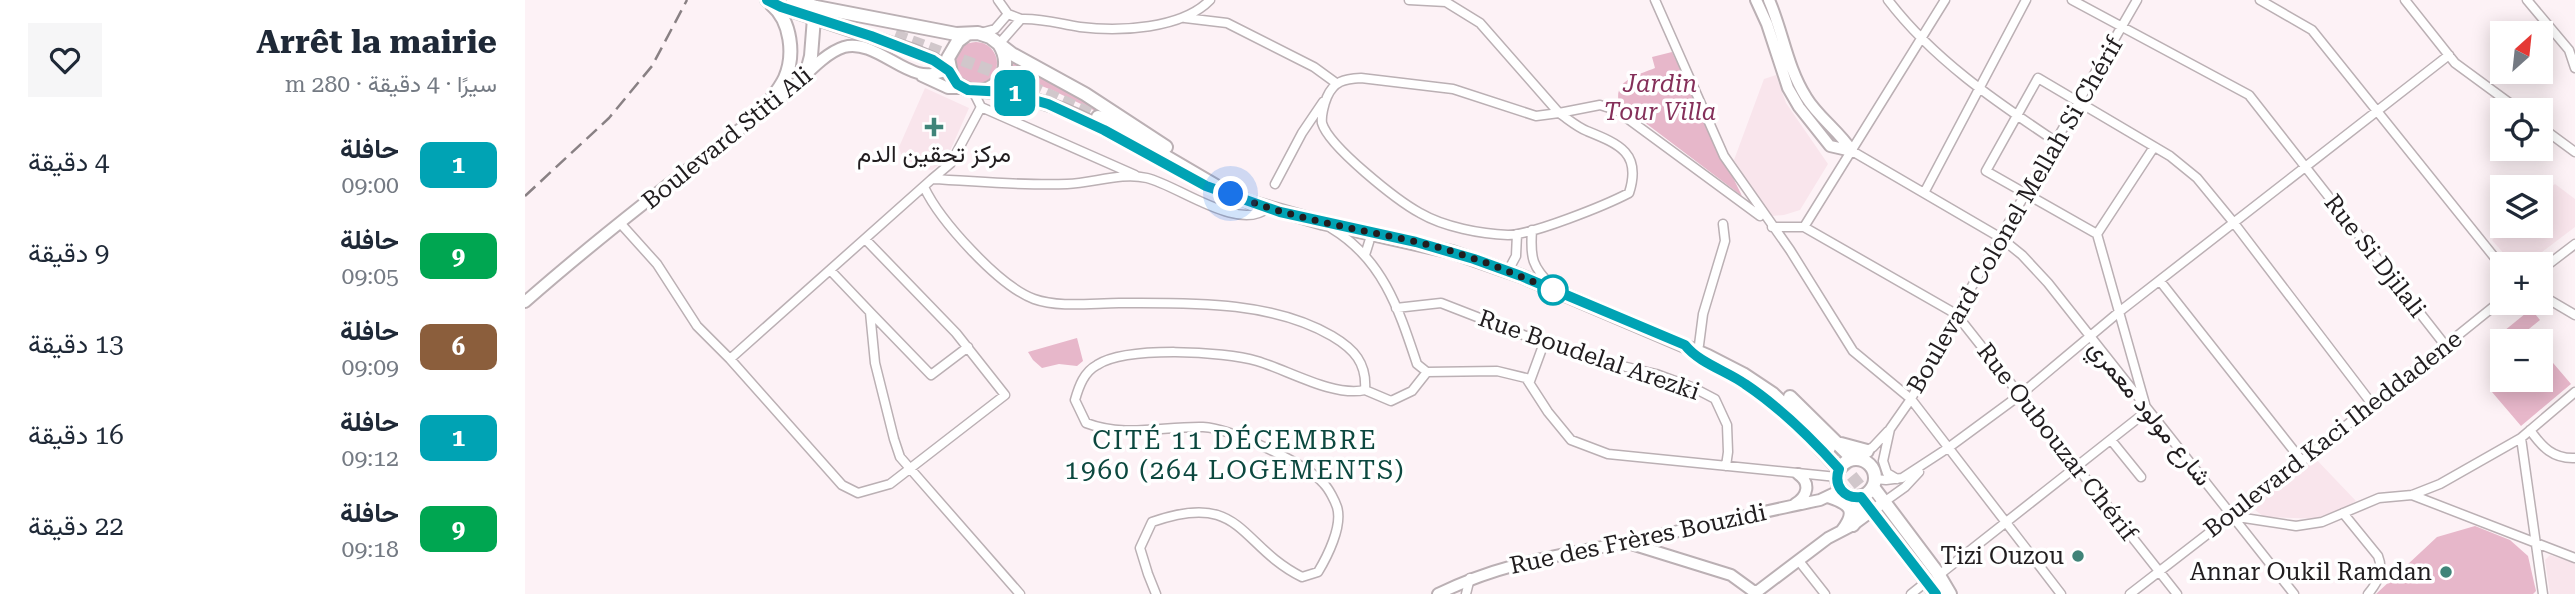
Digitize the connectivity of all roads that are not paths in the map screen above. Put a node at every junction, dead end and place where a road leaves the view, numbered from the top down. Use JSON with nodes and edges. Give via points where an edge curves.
{"nodes":[{"id":1,"x":766,"y":0,"type":"edge"},
{"id":2,"x":793,"y":0,"type":"edge"},
{"id":3,"x":998,"y":0,"type":"edge"},
{"id":4,"x":1210,"y":0,"type":"edge"},
{"id":5,"x":1409,"y":0,"type":"edge"},
{"id":6,"x":1655,"y":0,"type":"edge"},
{"id":7,"x":1756,"y":0,"type":"edge"},
{"id":8,"x":1769,"y":0,"type":"edge"},
{"id":9,"x":1888,"y":0,"type":"edge"},
{"id":10,"x":1945,"y":0,"type":"edge"},
{"id":11,"x":2026,"y":0,"type":"edge"},
{"id":12,"x":2072,"y":0,"type":"edge"},
{"id":13,"x":2137,"y":0,"type":"edge"},
{"id":14,"x":2260,"y":0,"type":"edge"},
{"id":15,"x":2405,"y":0,"type":"edge"},
{"id":16,"x":2527,"y":0,"type":"edge"},
{"id":17,"x":815,"y":12,"type":"junction"},
{"id":18,"x":1009,"y":14,"type":"junction"},
{"id":19,"x":1182,"y":18,"type":"junction"},
{"id":20,"x":1021,"y":19,"type":"junction"},
{"id":21,"x":2122,"y":26,"type":"junction"},
{"id":22,"x":972,"y":34,"type":"junction"},
{"id":23,"x":895,"y":35,"type":"tunnel mouth"},
{"id":24,"x":1920,"y":38,"type":"junction"},
{"id":25,"x":999,"y":44,"type":"junction"},
{"id":26,"x":2571,"y":45,"type":"edge"},
{"id":27,"x":2449,"y":55,"type":"junction"},
{"id":28,"x":2575,"y":68,"type":"edge"},
{"id":29,"x":949,"y":71,"type":"junction"},
{"id":30,"x":916,"y":73,"type":"junction"},
{"id":31,"x":806,"y":75,"type":"junction"},
{"id":32,"x":1336,"y":83,"type":"junction"},
{"id":33,"x":1979,"y":88,"type":"junction"},
{"id":34,"x":973,"y":90,"type":"junction"},
{"id":35,"x":2502,"y":98,"type":"edge"},
{"id":36,"x":1325,"y":100,"type":"junction"},
{"id":37,"x":2078,"y":102,"type":"junction"},
{"id":38,"x":981,"y":107,"type":"junction"},
{"id":39,"x":763,"y":111,"type":"junction"},
{"id":40,"x":2378,"y":111,"type":"junction"},
{"id":41,"x":1559,"y":113,"type":"junction"},
{"id":42,"x":2016,"y":115,"type":"junction"},
{"id":43,"x":1098,"y":117,"type":"tunnel mouth"},
{"id":44,"x":2553,"y":136,"type":"edge"},
{"id":45,"x":2055,"y":141,"type":"junction"},
{"id":46,"x":2154,"y":147,"type":"junction"},
{"id":47,"x":1852,"y":151,"type":"junction"},
{"id":48,"x":2575,"y":152,"type":"edge"},
{"id":49,"x":1096,"y":157,"type":"junction"},
{"id":50,"x":2305,"y":167,"type":"junction"},
{"id":51,"x":1137,"y":176,"type":"junction"},
{"id":52,"x":932,"y":179,"type":"junction"},
{"id":53,"x":1098,"y":181,"type":"junction"},
{"id":54,"x":1275,"y":184,"type":"dead end"},
{"id":55,"x":925,"y":187,"type":"junction"},
{"id":56,"x":1221,"y":189,"type":"junction"},
{"id":57,"x":1924,"y":193,"type":"junction"},
{"id":58,"x":2025,"y":195,"type":"junction"},
{"id":59,"x":1267,"y":208,"type":"junction"},
{"id":60,"x":1322,"y":223,"type":"junction"},
{"id":61,"x":2234,"y":223,"type":"junction"},
{"id":62,"x":621,"y":224,"type":"junction"},
{"id":63,"x":1723,"y":224,"type":"dead end"},
{"id":64,"x":1772,"y":227,"type":"junction"},
{"id":65,"x":1804,"y":227,"type":"junction"},
{"id":66,"x":1532,"y":230,"type":"junction"},
{"id":67,"x":1376,"y":234,"type":"junction"},
{"id":68,"x":1517,"y":234,"type":"junction"},
{"id":69,"x":2097,"y":234,"type":"junction"},
{"id":70,"x":2001,"y":238,"type":"junction"},
{"id":71,"x":866,"y":240,"type":"junction"},
{"id":72,"x":2575,"y":244,"type":"edge"},
{"id":73,"x":2490,"y":252,"type":"edge"},
{"id":74,"x":1365,"y":255,"type":"junction"},
{"id":75,"x":2553,"y":261,"type":"edge"},
{"id":76,"x":830,"y":270,"type":"junction"},
{"id":77,"x":1507,"y":271,"type":"junction"},
{"id":78,"x":2160,"y":281,"type":"junction"},
{"id":79,"x":1557,"y":292,"type":"junction"},
{"id":80,"x":525,"y":302,"type":"edge"},
{"id":81,"x":2553,"y":302,"type":"edge"},
{"id":82,"x":1396,"y":308,"type":"junction"},
{"id":83,"x":2490,"y":309,"type":"edge"},
{"id":84,"x":870,"y":312,"type":"junction"},
{"id":85,"x":2119,"y":312,"type":"junction"},
{"id":86,"x":1956,"y":314,"type":"junction"},
{"id":87,"x":2575,"y":315,"type":"edge"},
{"id":88,"x":2089,"y":337,"type":"junction"},
{"id":89,"x":1544,"y":344,"type":"junction"},
{"id":90,"x":1685,"y":345,"type":"junction"},
{"id":91,"x":1699,"y":345,"type":"junction"},
{"id":92,"x":2445,"y":345,"type":"junction"},
{"id":93,"x":968,"y":347,"type":"junction"},
{"id":94,"x":730,"y":359,"type":"junction"},
{"id":95,"x":1427,"y":372,"type":"junction"},
{"id":96,"x":1530,"y":381,"type":"junction"},
{"id":97,"x":1365,"y":390,"type":"junction"},
{"id":98,"x":2575,"y":392,"type":"edge"},
{"id":99,"x":2020,"y":395,"type":"junction"},
{"id":100,"x":1910,"y":399,"type":"junction"},
{"id":101,"x":2372,"y":404,"type":"junction"},
{"id":102,"x":2147,"y":411,"type":"junction"},
{"id":103,"x":1890,"y":429,"type":"junction"},
{"id":104,"x":2530,"y":430,"type":"junction"},
{"id":105,"x":2521,"y":438,"type":"junction"},
{"id":106,"x":2111,"y":440,"type":"junction"},
{"id":107,"x":1833,"y":445,"type":"junction"},
{"id":108,"x":1948,"y":449,"type":"junction"},
{"id":109,"x":1867,"y":451,"type":"junction"},
{"id":110,"x":2575,"y":458,"type":"edge"},
{"id":111,"x":1854,"y":459,"type":"junction"},
{"id":112,"x":2302,"y":461,"type":"junction"},
{"id":113,"x":1726,"y":466,"type":"junction"},
{"id":114,"x":1924,"y":466,"type":"junction"},
{"id":115,"x":2077,"y":467,"type":"junction"},
{"id":116,"x":911,"y":470,"type":"junction"},
{"id":117,"x":1838,"y":473,"type":"junction"},
{"id":118,"x":1798,"y":474,"type":"junction"},
{"id":119,"x":2141,"y":477,"type":"dead end"},
{"id":120,"x":1897,"y":480,"type":"junction"},
{"id":121,"x":1874,"y":483,"type":"junction"},
{"id":122,"x":1841,"y":490,"type":"junction"},
{"id":123,"x":2411,"y":495,"type":"junction"},
{"id":124,"x":1828,"y":497,"type":"junction"},
{"id":125,"x":1859,"y":497,"type":"junction"},
{"id":126,"x":1884,"y":502,"type":"junction"},
{"id":127,"x":1794,"y":505,"type":"junction"},
{"id":128,"x":1872,"y":511,"type":"junction"},
{"id":129,"x":2343,"y":513,"type":"junction"},
{"id":130,"x":2231,"y":516,"type":"junction"},
{"id":131,"x":2005,"y":521,"type":"junction"},
{"id":132,"x":1891,"y":524,"type":"tunnel mouth"},
{"id":133,"x":1848,"y":527,"type":"junction"},
{"id":134,"x":1625,"y":542,"type":"junction"},
{"id":135,"x":2536,"y":543,"type":"junction"},
{"id":136,"x":2575,"y":558,"type":"edge"},
{"id":137,"x":1799,"y":561,"type":"junction"},
{"id":138,"x":2159,"y":570,"type":"junction"},
{"id":139,"x":1939,"y":575,"type":"junction"},
{"id":140,"x":1470,"y":578,"type":"junction"},
{"id":141,"x":1926,"y":582,"type":"junction"},
{"id":142,"x":1754,"y":592,"type":"edge"},
{"id":143,"x":1020,"y":594,"type":"edge"},
{"id":144,"x":1156,"y":594,"type":"edge"},
{"id":145,"x":1438,"y":594,"type":"edge"},
{"id":146,"x":1466,"y":594,"type":"edge"},
{"id":147,"x":1825,"y":594,"type":"edge"},
{"id":148,"x":1911,"y":594,"type":"edge"},
{"id":149,"x":1937,"y":594,"type":"edge"},
{"id":150,"x":1944,"y":594,"type":"edge"},
{"id":151,"x":1950,"y":594,"type":"edge"},
{"id":152,"x":2061,"y":594,"type":"edge"},
{"id":153,"x":2130,"y":594,"type":"edge"},
{"id":154,"x":2178,"y":594,"type":"edge"},
{"id":155,"x":2294,"y":594,"type":"edge"},
{"id":156,"x":2368,"y":594,"type":"edge"},
{"id":157,"x":2543,"y":594,"type":"edge"}],
"edges":[{"from":1,"to":17,"type":"main road"},
{"from":1,"to":39,"type":"main road","via":[[786,20],[790,50],[785,77]]},
{"from":2,"to":17,"type":"main road"},
{"from":3,"to":18,"type":"street"},
{"from":4,"to":19,"type":"street"},
{"from":5,"to":41,"type":"street","via":[[1446,2],[1480,23]]},
{"from":6,"to":64,"type":"street","via":[[1724,156]]},
{"from":7,"to":47,"type":"main road","via":[[1799,107],[1830,146]]},
{"from":8,"to":47,"type":"main road","via":[[1787,58],[1807,100]]},
{"from":9,"to":24,"type":"street"},
{"from":10,"to":24,"type":"street"},
{"from":11,"to":33,"type":"street"},
{"from":12,"to":21,"type":"street","name":"Rue Si Djilali"},
{"from":13,"to":21,"type":"street","name":"Boulevard Colonel Mellah Si Chérif"},
{"from":14,"to":40,"type":"street","via":[[2312,30]]},
{"from":15,"to":27,"type":"street"},
{"from":16,"to":26,"type":"street"},
{"from":17,"to":22,"type":"main road"},
{"from":17,"to":23,"type":"main road"},
{"from":17,"to":29,"type":"main road","via":[[914,51]]},
{"from":17,"to":31,"type":"main road"},
{"from":18,"to":20,"type":"street"},
{"from":18,"to":22,"type":"street","via":[[995,29]]},
{"from":19,"to":20,"type":"street","via":[[1135,27],[1082,27]]},
{"from":19,"to":32,"type":"street","via":[[1227,23],[1314,66]]},
{"from":20,"to":25,"type":"street"},
{"from":21,"to":37,"type":"street","name":"Boulevard Colonel Mellah Si Chérif"},
{"from":21,"to":50,"type":"street","name":"Rue Si Djilali","via":[[2249,95]]},
{"from":22,"to":25,"type":"main road"},
{"from":22,"to":29,"type":"main road","via":[[951,48]]},
{"from":24,"to":33,"type":"street"},
{"from":24,"to":47,"type":"street"},
{"from":25,"to":34,"type":"main road","via":[[1005,57],[1004,72],[996,84]]},
{"from":25,"to":56,"type":"main road","via":[[1120,116]]},
{"from":26,"to":28,"type":"street"},
{"from":27,"to":35,"type":"street"},
{"from":27,"to":40,"type":"street"},
{"from":29,"to":30,"type":"main road","name":"Boulevard Stiti Ali"},
{"from":29,"to":34,"type":"main road","via":[[952,78]]},
{"from":30,"to":31,"type":"main road","name":"Boulevard Stiti Ali","via":[[852,46],[834,52]]},
{"from":30,"to":34,"type":"main road","via":[[948,88]]},
{"from":31,"to":39,"type":"main road","name":"Boulevard Stiti Ali"},
{"from":32,"to":36,"type":"street"},
{"from":32,"to":41,"type":"street","via":[[1361,78],[1407,82],[1453,89],[1536,116]]},
{"from":33,"to":42,"type":"street"},
{"from":33,"to":57,"type":"street"},
{"from":34,"to":38,"type":"street"},
{"from":34,"to":56,"type":"main road","via":[[1020,94],[1048,104],[1198,182]]},
{"from":36,"to":54,"type":"street"},
{"from":36,"to":68,"type":"street","via":[[1322,121],[1329,137],[1389,192],[1421,214],[1456,226]]},
{"from":37,"to":42,"type":"street","via":[[2038,78]]},
{"from":37,"to":45,"type":"street","name":"Boulevard Colonel Mellah Si Chérif"},
{"from":37,"to":46,"type":"street"},
{"from":38,"to":49,"type":"street"},
{"from":38,"to":52,"type":"street","via":[[951,163]]},
{"from":39,"to":62,"type":"main road","name":"Boulevard Stiti Ali"},
{"from":40,"to":50,"type":"street"},
{"from":40,"to":73,"type":"street"},
{"from":41,"to":64,"type":"street","via":[[1600,105],[1616,110]]},
{"from":41,"to":66,"type":"street","via":[[1626,150],[1634,178],[1629,193],[1621,198]]},
{"from":42,"to":45,"type":"street"},
{"from":42,"to":58,"type":"street","via":[[1986,171]]},
{"from":43,"to":56,"type":"main road"},
{"from":44,"to":48,"type":"street"},
{"from":45,"to":58,"type":"street","name":"Boulevard Colonel Mellah Si Chérif"},
{"from":46,"to":61,"type":"street","via":[[2197,178]]},
{"from":46,"to":69,"type":"street"},
{"from":47,"to":57,"type":"street","name":"شارع مولود معمري"},
{"from":47,"to":65,"type":"street"},
{"from":49,"to":51,"type":"street"},
{"from":49,"to":53,"type":"street","via":[[1102,167]]},
{"from":50,"to":61,"type":"street"},
{"from":50,"to":92,"type":"street","name":"Rue Si Djilali"},
{"from":51,"to":53,"type":"street"},
{"from":51,"to":59,"type":"street","via":[[1227,212],[1254,216]]},
{"from":52,"to":53,"type":"street"},
{"from":52,"to":55,"type":"street"},
{"from":55,"to":71,"type":"street"},
{"from":55,"to":97,"type":"street","via":[[932,204],[986,265],[1016,291],[1059,302],[1197,304],[1275,314],[1316,327],[1343,343],[1363,365]]},
{"from":56,"to":59,"type":"main road"},
{"from":57,"to":70,"type":"street","name":"شارع مولود معمري"},
{"from":58,"to":69,"type":"street"},
{"from":58,"to":70,"type":"street","name":"Boulevard Colonel Mellah Si Chérif"},
{"from":59,"to":60,"type":"main road"},
{"from":60,"to":67,"type":"main road"},
{"from":60,"to":74,"type":"street"},
{"from":61,"to":78,"type":"street"},
{"from":61,"to":101,"type":"street"},
{"from":62,"to":80,"type":"main road","name":"Boulevard Stiti Ali"},
{"from":62,"to":94,"type":"street","via":[[665,275],[697,326]]},
{"from":63,"to":91,"type":"street","via":[[1725,241],[1703,314]]},
{"from":64,"to":65,"type":"street"},
{"from":64,"to":100,"type":"street","via":[[1853,351]]},
{"from":65,"to":86,"type":"street"},
{"from":66,"to":68,"type":"street"},
{"from":66,"to":79,"type":"street","via":[[1530,252],[1537,272]]},
{"from":67,"to":74,"type":"street"},
{"from":67,"to":77,"type":"main road"},
{"from":68,"to":77,"type":"street","via":[[1516,256]]},
{"from":69,"to":85,"type":"street"},
{"from":70,"to":86,"type":"street","name":"Boulevard Colonel Mellah Si Chérif"},
{"from":70,"to":88,"type":"street","name":"شارع مولود معمري","via":[[2048,283]]},
{"from":71,"to":76,"type":"street"},
{"from":71,"to":93,"type":"street"},
{"from":72,"to":75,"type":"street"},
{"from":74,"to":82,"type":"street"},
{"from":76,"to":84,"type":"street"},
{"from":76,"to":94,"type":"street"},
{"from":77,"to":79,"type":"main road"},
{"from":78,"to":85,"type":"street"},
{"from":78,"to":112,"type":"street"},
{"from":79,"to":90,"type":"main road"},
{"from":81,"to":87,"type":"street"},
{"from":82,"to":89,"type":"street","name":"Rue Boudelal Arezki","via":[[1441,303]]},
{"from":82,"to":95,"type":"street","via":[[1417,364]]},
{"from":83,"to":92,"type":"street","name":"Boulevard Kaci Iheddadene"},
{"from":84,"to":93,"type":"street","via":[[931,375]]},
{"from":84,"to":116,"type":"street","via":[[875,363],[894,439]]},
{"from":85,"to":88,"type":"street"},
{"from":85,"to":102,"type":"street"},
{"from":86,"to":99,"type":"street","name":"Rue Oubouzar Chérif"},
{"from":86,"to":100,"type":"street","name":"Boulevard Colonel Mellah Si Chérif"},
{"from":88,"to":99,"type":"street"},
{"from":88,"to":102,"type":"street","name":"شارع مولود معمري"},
{"from":89,"to":96,"type":"street"},
{"from":89,"to":113,"type":"street","name":"Rue Boudelal Arezki","via":[[1657,374],[1715,399],[1727,425]]},
{"from":90,"to":91,"type":"main road"},
{"from":90,"to":107,"type":"main road","via":[[1763,387]]},
{"from":90,"to":117,"type":"main road","via":[[1766,399],[1807,435]]},
{"from":91,"to":107,"type":"main road","via":[[1727,356],[1792,399]]},
{"from":92,"to":101,"type":"street","name":"Boulevard Kaci Iheddadene"},
{"from":93,"to":116,"type":"street","via":[[1005,395]]},
{"from":94,"to":116,"type":"street","via":[[842,485],[858,493],[890,484]]},
{"from":95,"to":96,"type":"street","via":[[1497,371]]},
{"from":95,"to":97,"type":"street","via":[[1412,391],[1391,401]]},
{"from":96,"to":113,"type":"street","via":[[1571,440],[1608,454]]},
{"from":97,"to":144,"type":"street","via":[[1353,393],[1255,360],[1217,354],[1131,355],[1094,366],[1081,381],[1075,400],[1086,423],[1133,432],[1206,427],[1245,438],[1324,483],[1338,509],[1333,547],[1318,572],[1301,577],[1229,519],[1201,512],[1177,513],[1152,522],[1140,548]]},
{"from":98,"to":104,"type":"street"},
{"from":99,"to":108,"type":"street"},
{"from":99,"to":115,"type":"street","name":"Rue Oubouzar Chérif"},
{"from":100,"to":103,"type":"street","name":"Boulevard Colonel Mellah Si Chérif"},
{"from":100,"to":108,"type":"street"},
{"from":101,"to":112,"type":"street","name":"Boulevard Kaci Iheddadene"},
{"from":102,"to":106,"type":"street"},
{"from":102,"to":130,"type":"street","name":"شارع مولود معمري"},
{"from":103,"to":109,"type":"street","name":"Boulevard Colonel Mellah Si Chérif"},
{"from":103,"to":120,"type":"street","name":"Boulevard Colonel Mellah Si Chérif","via":[[1883,461],[1887,473]]},
{"from":104,"to":105,"type":"street"},
{"from":104,"to":110,"type":"street","via":[[2542,447]]},
{"from":105,"to":123,"type":"street","via":[[2440,484]]},
{"from":105,"to":135,"type":"street"},
{"from":106,"to":115,"type":"street"},
{"from":106,"to":119,"type":"street"},
{"from":107,"to":109,"type":"main road"},
{"from":107,"to":111,"type":"main road"},
{"from":108,"to":114,"type":"street"},
{"from":108,"to":131,"type":"street"},
{"from":109,"to":111,"type":"street","name":"Boulevard Colonel Mellah Si Chérif"},
{"from":111,"to":117,"type":"main road"},
{"from":111,"to":121,"type":"main road","via":[[1869,464]]},
{"from":112,"to":130,"type":"street","name":"Boulevard Kaci Iheddadene"},
{"from":113,"to":118,"type":"street"},
{"from":114,"to":120,"type":"street"},
{"from":114,"to":126,"type":"street"},
{"from":115,"to":131,"type":"street"},
{"from":115,"to":138,"type":"street","name":"Rue Oubouzar Chérif"},
{"from":116,"to":143,"type":"street"},
{"from":117,"to":118,"type":"street"},
{"from":117,"to":122,"type":"main road"},
{"from":118,"to":127,"type":"main road","via":[[1805,479],[1807,491]]},
{"from":120,"to":121,"type":"street"},
{"from":121,"to":125,"type":"main road"},
{"from":121,"to":126,"type":"main road"},
{"from":122,"to":124,"type":"main road","name":"Rue des Frères Bouzidi"},
{"from":122,"to":125,"type":"main road"},
{"from":123,"to":129,"type":"street","via":[[2379,498]]},
{"from":123,"to":135,"type":"street"},
{"from":124,"to":127,"type":"main road","name":"Rue des Frères Bouzidi"},
{"from":124,"to":133,"type":"main road","via":[[1849,509]]},
{"from":125,"to":128,"type":"main road"},
{"from":125,"to":133,"type":"main road","via":[[1859,514]]},
{"from":126,"to":128,"type":"main road"},
{"from":126,"to":139,"type":"main road"},
{"from":127,"to":134,"type":"main road","name":"Rue des Frères Bouzidi"},
{"from":128,"to":133,"type":"main road"},
{"from":128,"to":141,"type":"main road"},
{"from":129,"to":130,"type":"street","via":[[2296,526]]},
{"from":129,"to":156,"type":"street","via":[[2381,564]]},
{"from":130,"to":138,"type":"street","name":"Boulevard Kaci Iheddadene"},
{"from":130,"to":155,"type":"street","name":"شارع مولود معمري"},
{"from":131,"to":139,"type":"street"},
{"from":131,"to":152,"type":"street"},
{"from":132,"to":150,"type":"main road"},
{"from":133,"to":137,"type":"main road"},
{"from":134,"to":140,"type":"main road","name":"Rue des Frères Bouzidi","via":[[1516,563]]},
{"from":134,"to":142,"type":"main road","via":[[1731,575]]},
{"from":135,"to":136,"type":"street"},
{"from":135,"to":157,"type":"street"},
{"from":137,"to":142,"type":"main road"},
{"from":137,"to":147,"type":"street"},
{"from":138,"to":153,"type":"street","name":"Boulevard Kaci Iheddadene"},
{"from":138,"to":154,"type":"street","name":"Rue Oubouzar Chérif"},
{"from":139,"to":151,"type":"main road"},
{"from":140,"to":145,"type":"main road","name":"Rue des Frères Bouzidi"},
{"from":140,"to":146,"type":"street"},
{"from":141,"to":148,"type":"street"},
{"from":141,"to":149,"type":"main road"}]}
